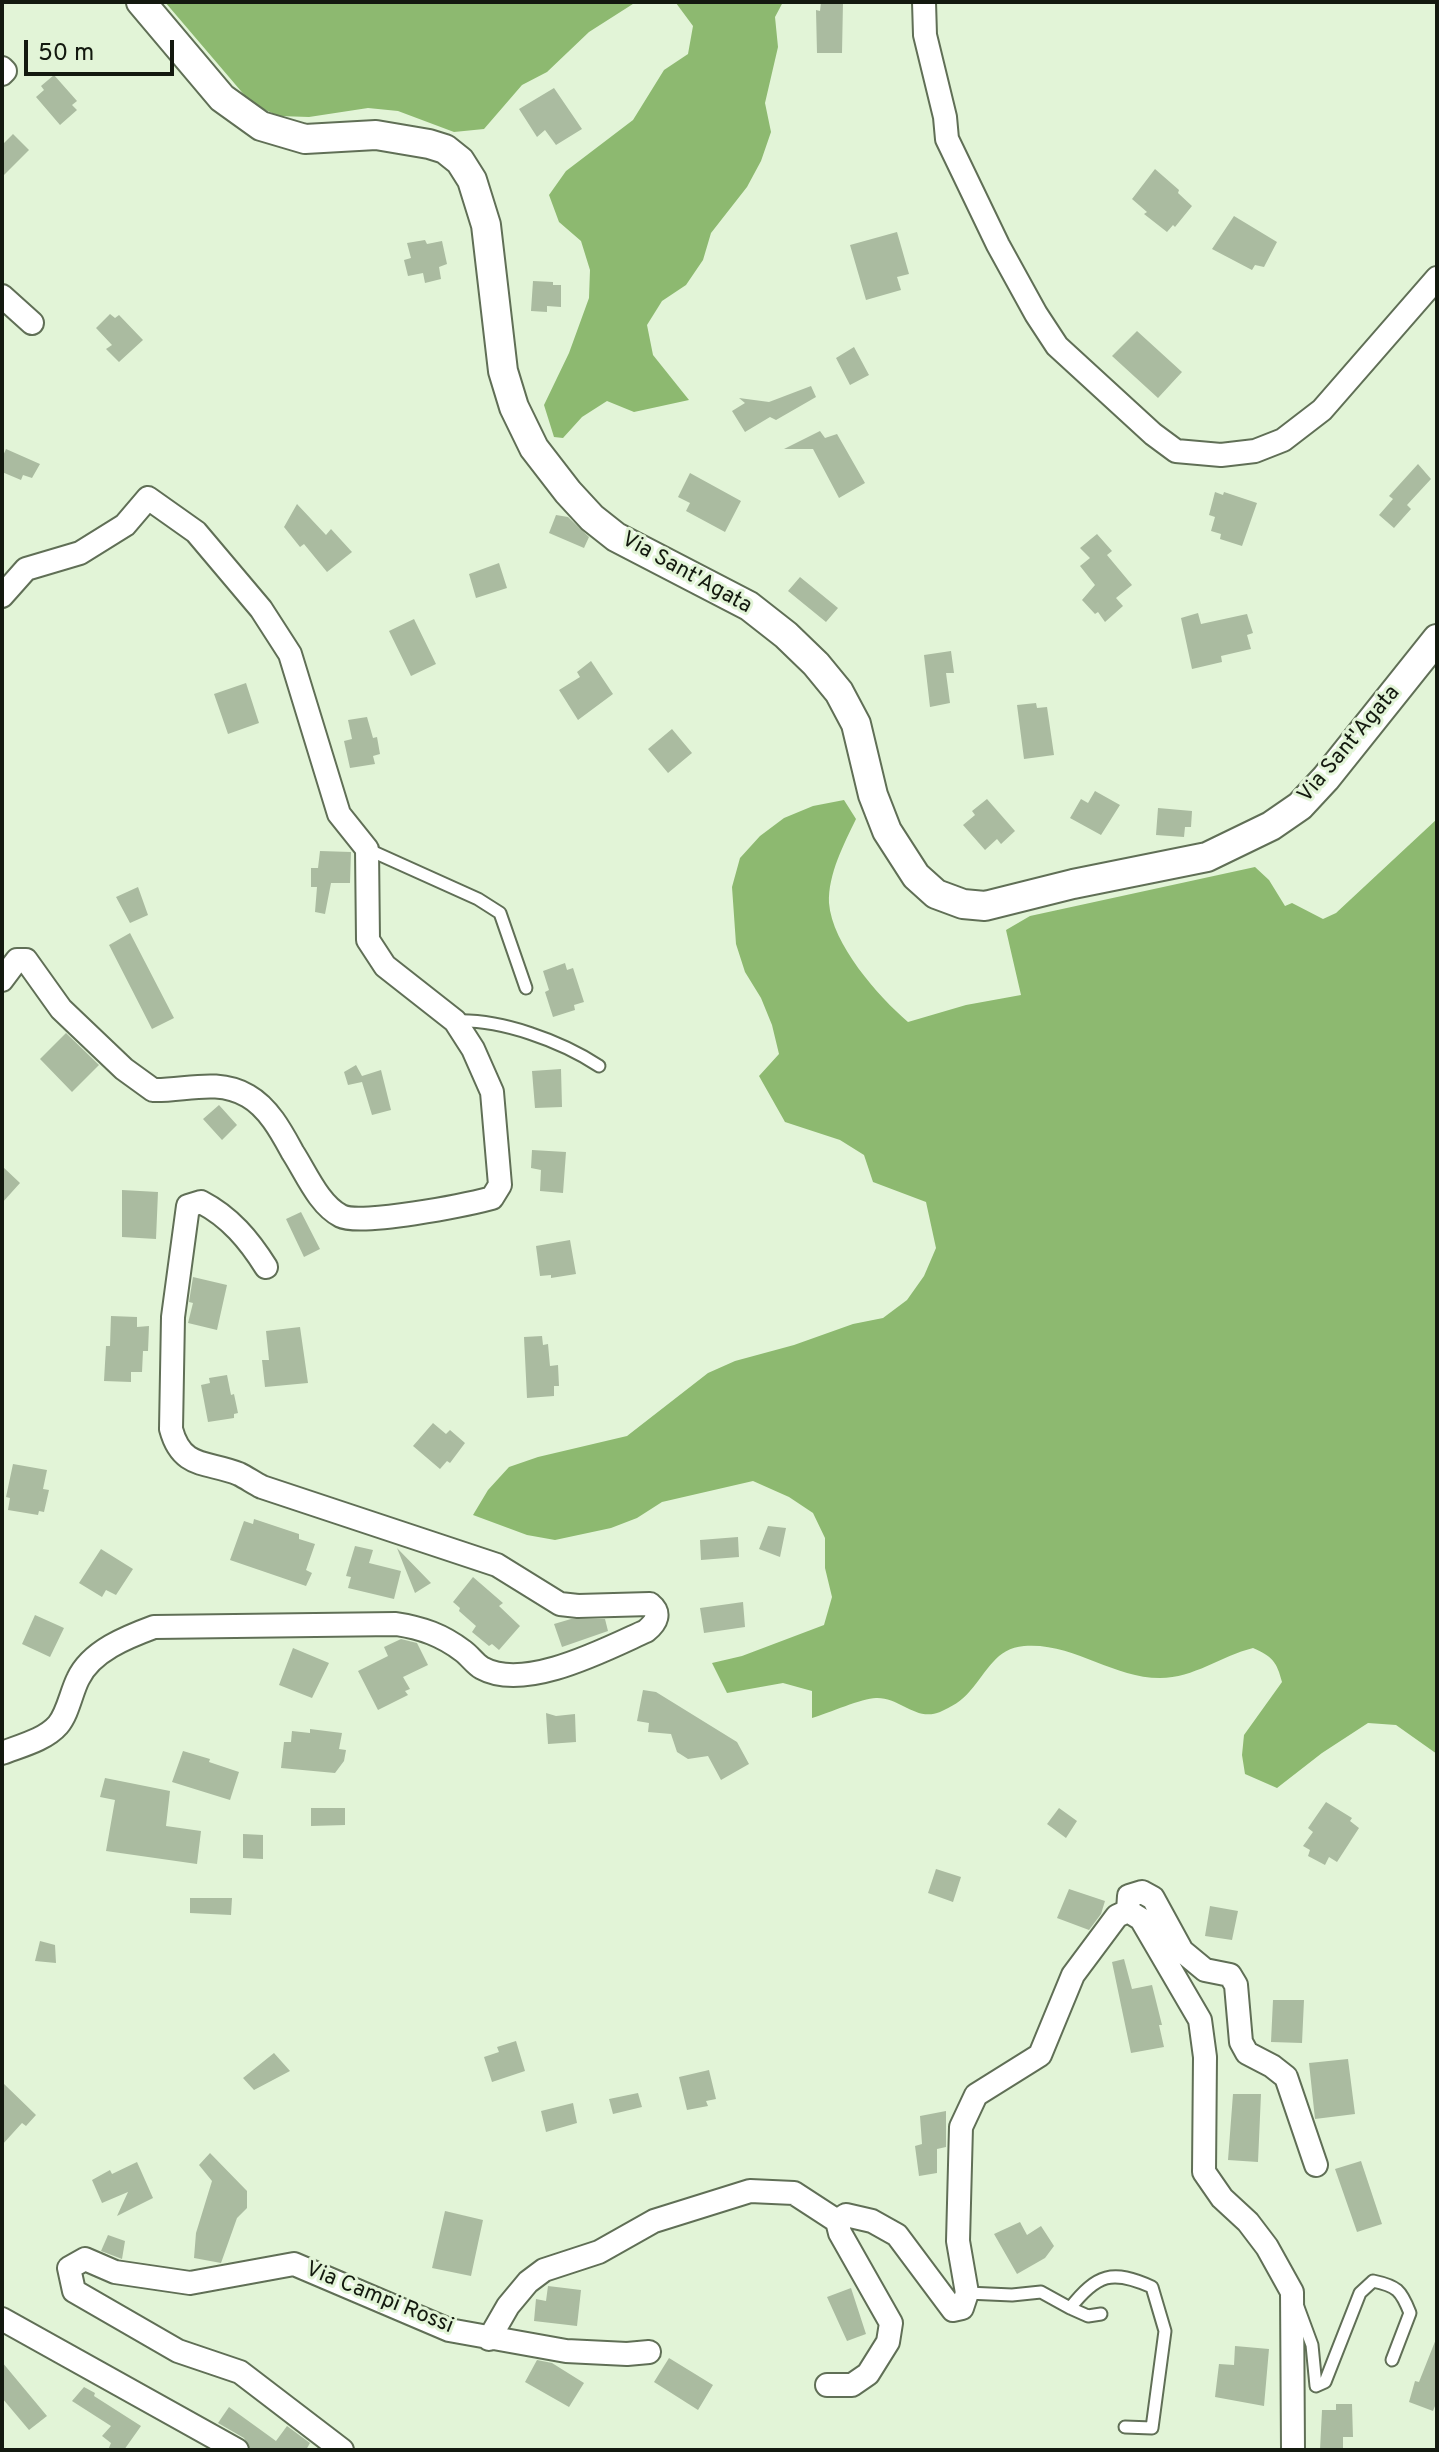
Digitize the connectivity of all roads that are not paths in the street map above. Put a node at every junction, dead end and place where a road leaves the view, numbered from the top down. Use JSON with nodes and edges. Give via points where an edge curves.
{"nodes":[{"id":1,"x":141,"y":2,"type":"edge"},
{"id":2,"x":924,"y":2,"type":"edge"},
{"id":3,"x":2,"y":68,"type":"edge"},
{"id":4,"x":2,"y":74,"type":"edge"},
{"id":5,"x":1437,"y":278,"type":"edge"},
{"id":6,"x":2,"y":296,"type":"edge"},
{"id":7,"x":32,"y":323,"type":"dead end"},
{"id":8,"x":2,"y":596,"type":"edge"},
{"id":9,"x":1437,"y":639,"type":"edge"},
{"id":10,"x":367,"y":849,"type":"junction"},
{"id":11,"x":2,"y":980,"type":"edge"},
{"id":12,"x":526,"y":988,"type":"dead end"},
{"id":13,"x":455,"y":1021,"type":"junction"},
{"id":14,"x":599,"y":1066,"type":"dead end"},
{"id":15,"x":266,"y":1267,"type":"dead end"},
{"id":16,"x":2,"y":1753,"type":"edge"},
{"id":17,"x":1128,"y":1911,"type":"junction"},
{"id":18,"x":1316,"y":2165,"type":"dead end"},
{"id":19,"x":837,"y":2221,"type":"junction"},
{"id":20,"x":1292,"y":2292,"type":"junction"},
{"id":21,"x":967,"y":2293,"type":"junction"},
{"id":22,"x":1070,"y":2308,"type":"junction"},
{"id":23,"x":1101,"y":2314,"type":"dead end"},
{"id":24,"x":2,"y":2319,"type":"edge"},
{"id":25,"x":489,"y":2339,"type":"junction"},
{"id":26,"x":649,"y":2352,"type":"dead end"},
{"id":27,"x":1392,"y":2360,"type":"dead end"},
{"id":28,"x":827,"y":2385,"type":"dead end"},
{"id":29,"x":1125,"y":2427,"type":"dead end"},
{"id":30,"x":237,"y":2450,"type":"edge"},
{"id":31,"x":342,"y":2450,"type":"edge"},
{"id":32,"x":1293,"y":2450,"type":"edge"}],
"edges":[{"from":1,"to":9,"type":"street","name":"Via Sant'Agata","via":[[222,98],[261,126],[305,139],[376,135],[429,144],[460,161],[486,225],[503,371],[534,448],[568,492],[616,537],[749,606],[816,664],[856,724],[887,831],[916,876],[936,894],[985,906],[1207,857],[1271,826],[1326,778]]},
{"from":2,"to":5,"type":"street","via":[[925,35],[947,139],[1036,314],[1057,346],[1176,451],[1221,455],[1255,451],[1283,440],[1322,410]]},
{"from":3,"to":4,"type":"street"},
{"from":6,"to":7,"type":"street"},
{"from":8,"to":10,"type":"street","via":[[26,569],[80,553],[125,525],[148,498],[196,532],[261,609],[290,654],[339,814]]},
{"from":10,"to":12,"type":"lane","via":[[500,913]]},
{"from":10,"to":13,"type":"street","via":[[368,940],[385,966]]},
{"from":11,"to":13,"type":"street","via":[[17,960],[26,960],[61,1009],[153,1090],[212,1084],[248,1096],[274,1120],[313,1186],[344,1218],[466,1205],[492,1198],[500,1185],[492,1092]]},
{"from":13,"to":14,"type":"lane","via":[[509,1027],[575,1050]]},
{"from":15,"to":16,"type":"street","via":[[245,1235],[211,1207],[201,1202],[188,1206],[173,1317],[171,1429],[192,1461],[497,1565],[560,1604],[650,1604],[656,1609],[654,1625],[580,1661],[510,1675],[480,1667],[426,1629],[396,1624],[154,1627],[91,1661],[50,1732]]},
{"from":17,"to":18,"type":"street","via":[[1129,1896],[1142,1892],[1153,1898],[1182,1951],[1205,1970],[1230,1975],[1236,1985],[1241,2042],[1247,2053],[1286,2077]]},
{"from":17,"to":20,"type":"street","via":[[1141,1919],[1200,2020],[1205,2057],[1204,2172],[1267,2247]]},
{"from":17,"to":21,"type":"street","via":[[1117,1916],[1073,1975],[1040,2055],[976,2095],[961,2127],[958,2241]]},
{"from":19,"to":21,"type":"street","via":[[846,2215],[872,2221],[897,2235],[953,2310],[962,2308]]},
{"from":19,"to":25,"type":"street","via":[[794,2193],[750,2191],[654,2221],[599,2252],[544,2270],[508,2306]]},
{"from":19,"to":28,"type":"street","via":[[891,2323],[888,2342],[868,2374],[852,2385]]},
{"from":20,"to":27,"type":"lane","via":[[1312,2345],[1316,2386],[1325,2382],[1360,2293],[1373,2281],[1393,2285],[1410,2313]]},
{"from":20,"to":32,"type":"street"},
{"from":21,"to":22,"type":"lane","via":[[1041,2292]]},
{"from":22,"to":23,"type":"lane","via":[[1088,2316]]},
{"from":22,"to":29,"type":"lane","via":[[1098,2281],[1125,2275],[1152,2287],[1165,2331],[1152,2428]]},
{"from":24,"to":30,"type":"street"},
{"from":25,"to":26,"type":"street","name":"Via Campi Rossi","via":[[566,2351]]},
{"from":25,"to":31,"type":"street","name":"Via Campi Rossi","via":[[449,2330],[294,2264],[190,2283],[115,2272],[85,2259],[69,2268],[74,2291],[178,2351],[240,2372]]}]}
